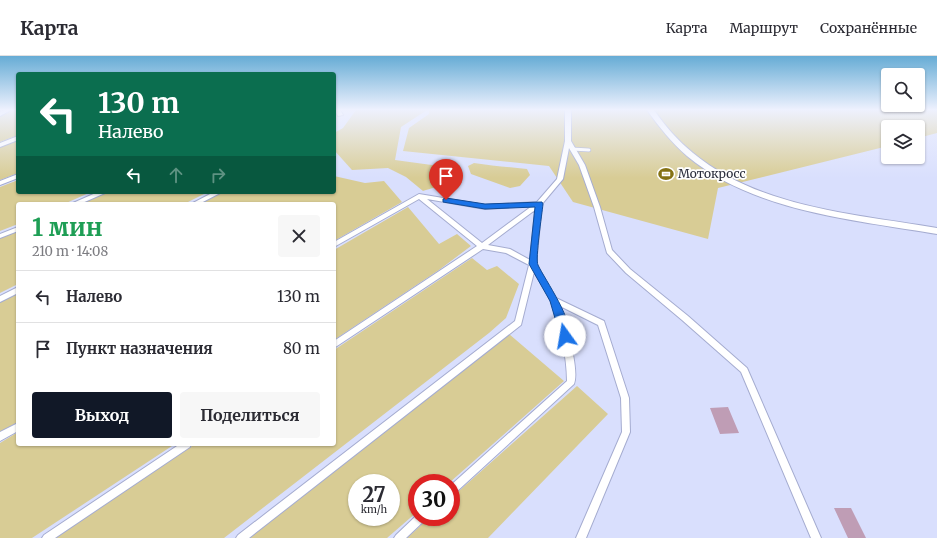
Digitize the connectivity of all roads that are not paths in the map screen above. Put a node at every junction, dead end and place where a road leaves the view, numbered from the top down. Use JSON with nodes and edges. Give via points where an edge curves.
{"nodes":[{"id":1,"x":568,"y":132,"type":"edge"},
{"id":2,"x":667,"y":132,"type":"edge"},
{"id":3,"x":16,"y":139,"type":"edge"},
{"id":4,"x":568,"y":141,"type":"junction"},
{"id":5,"x":0,"y":145,"type":"edge"},
{"id":6,"x":572,"y":149,"type":"junction"},
{"id":7,"x":590,"y":150,"type":"dead end"},
{"id":8,"x":16,"y":177,"type":"edge"},
{"id":9,"x":0,"y":183,"type":"edge"},
{"id":10,"x":99,"y":194,"type":"edge"},
{"id":11,"x":215,"y":194,"type":"edge"},
{"id":12,"x":419,"y":196,"type":"junction"},
{"id":13,"x":80,"y":202,"type":"edge"},
{"id":14,"x":198,"y":202,"type":"edge"},
{"id":15,"x":539,"y":204,"type":"junction"},
{"id":16,"x":16,"y":229,"type":"edge"},
{"id":17,"x":937,"y":231,"type":"edge"},
{"id":18,"x":0,"y":236,"type":"edge"},
{"id":19,"x":336,"y":244,"type":"edge"},
{"id":20,"x":482,"y":246,"type":"junction"},
{"id":21,"x":533,"y":264,"type":"junction"},
{"id":22,"x":16,"y":291,"type":"edge"},
{"id":23,"x":0,"y":299,"type":"edge"},
{"id":24,"x":554,"y":300,"type":"junction"},
{"id":25,"x":336,"y":344,"type":"edge"},
{"id":26,"x":16,"y":427,"type":"edge"},
{"id":27,"x":0,"y":437,"type":"edge"},
{"id":28,"x":184,"y":446,"type":"edge"},
{"id":29,"x":460,"y":483,"type":"edge"},
{"id":30,"x":412,"y":526,"type":"edge"},
{"id":31,"x":47,"y":538,"type":"edge"},
{"id":32,"x":241,"y":538,"type":"edge"},
{"id":33,"x":398,"y":538,"type":"edge"},
{"id":34,"x":581,"y":538,"type":"edge"},
{"id":35,"x":816,"y":538,"type":"edge"}],
"edges":[{"from":1,"to":4,"type":"street"},
{"from":2,"to":17,"type":"street","via":[[687,152],[709,168],[762,196],[822,212]]},
{"from":3,"to":5,"type":"street"},
{"from":4,"to":6,"type":"street"},
{"from":4,"to":15,"type":"street","via":[[560,179]]},
{"from":6,"to":7,"type":"lane"},
{"from":6,"to":35,"type":"street","via":[[582,165],[609,251],[628,271],[744,370]]},
{"from":8,"to":9,"type":"street"},
{"from":10,"to":13,"type":"street"},
{"from":11,"to":14,"type":"street"},
{"from":12,"to":15,"type":"street","via":[[485,207]]},
{"from":12,"to":19,"type":"street"},
{"from":12,"to":20,"type":"street"},
{"from":15,"to":20,"type":"street"},
{"from":15,"to":21,"type":"street"},
{"from":16,"to":18,"type":"street"},
{"from":20,"to":21,"type":"street","via":[[508,251]]},
{"from":20,"to":25,"type":"street"},
{"from":21,"to":24,"type":"street"},
{"from":21,"to":32,"type":"street","via":[[518,323]]},
{"from":22,"to":23,"type":"street"},
{"from":24,"to":29,"type":"street","via":[[571,367],[571,382]]},
{"from":24,"to":34,"type":"street","via":[[601,323],[625,398],[626,432]]},
{"from":26,"to":27,"type":"street"},
{"from":28,"to":31,"type":"street"},
{"from":30,"to":33,"type":"street"}]}
